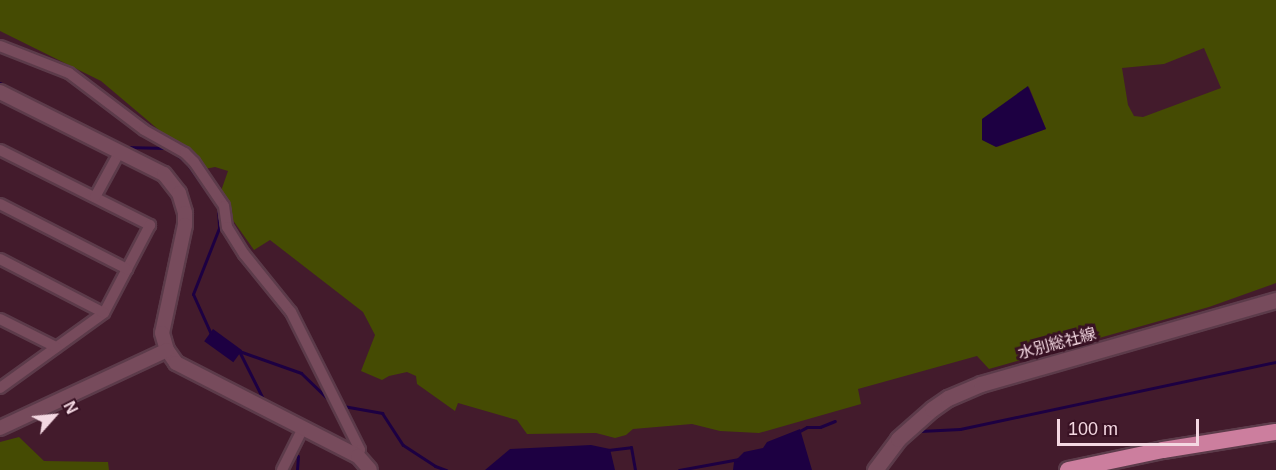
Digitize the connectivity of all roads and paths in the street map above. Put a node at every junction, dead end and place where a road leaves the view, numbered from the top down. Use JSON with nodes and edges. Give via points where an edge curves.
{"nodes":[{"id":1,"x":0,"y":46,"type":"edge"},
{"id":2,"x":0,"y":92,"type":"edge"},
{"id":3,"x":0,"y":150,"type":"edge"},
{"id":4,"x":120,"y":152,"type":"junction"},
{"id":5,"x":95,"y":197,"type":"junction"},
{"id":6,"x":0,"y":204,"type":"edge"},
{"id":7,"x":0,"y":259,"type":"edge"},
{"id":8,"x":127,"y":269,"type":"junction"},
{"id":9,"x":1276,"y":300,"type":"edge"},
{"id":10,"x":104,"y":313,"type":"junction"},
{"id":11,"x":0,"y":319,"type":"edge"},
{"id":12,"x":56,"y":347,"type":"junction"},
{"id":13,"x":166,"y":350,"type":"junction"},
{"id":14,"x":0,"y":388,"type":"edge"},
{"id":15,"x":303,"y":428,"type":"junction"},
{"id":16,"x":0,"y":429,"type":"edge"},
{"id":17,"x":1276,"y":432,"type":"edge"},
{"id":18,"x":1276,"y":444,"type":"edge"},
{"id":19,"x":358,"y":456,"type":"junction"},
{"id":20,"x":282,"y":470,"type":"edge"},
{"id":21,"x":370,"y":470,"type":"edge"},
{"id":22,"x":875,"y":470,"type":"edge"},
{"id":23,"x":1068,"y":470,"type":"edge"},
{"id":24,"x":1122,"y":470,"type":"edge"}],
"edges":[{"from":1,"to":19,"type":"street","via":[[69,73],[194,162],[224,206],[227,227],[244,254],[291,312],[360,450]]},
{"from":2,"to":4,"type":"street"},
{"from":3,"to":5,"type":"street"},
{"from":4,"to":5,"type":"street"},
{"from":4,"to":13,"type":"street","via":[[164,174],[179,193],[185,213],[163,324]]},
{"from":5,"to":8,"type":"street","via":[[150,225]]},
{"from":6,"to":8,"type":"street"},
{"from":7,"to":10,"type":"street"},
{"from":8,"to":10,"type":"street"},
{"from":9,"to":22,"type":"main road","name":"水別総社線","via":[[981,384],[932,409],[898,439]]},
{"from":10,"to":12,"type":"street"},
{"from":11,"to":12,"type":"street"},
{"from":12,"to":14,"type":"street"},
{"from":13,"to":15,"type":"street","via":[[183,368]]},
{"from":13,"to":16,"type":"street"},
{"from":15,"to":19,"type":"street"},
{"from":15,"to":20,"type":"street"},
{"from":17,"to":23,"type":"highway"},
{"from":18,"to":24,"type":"highway"},
{"from":19,"to":21,"type":"street"}]}
